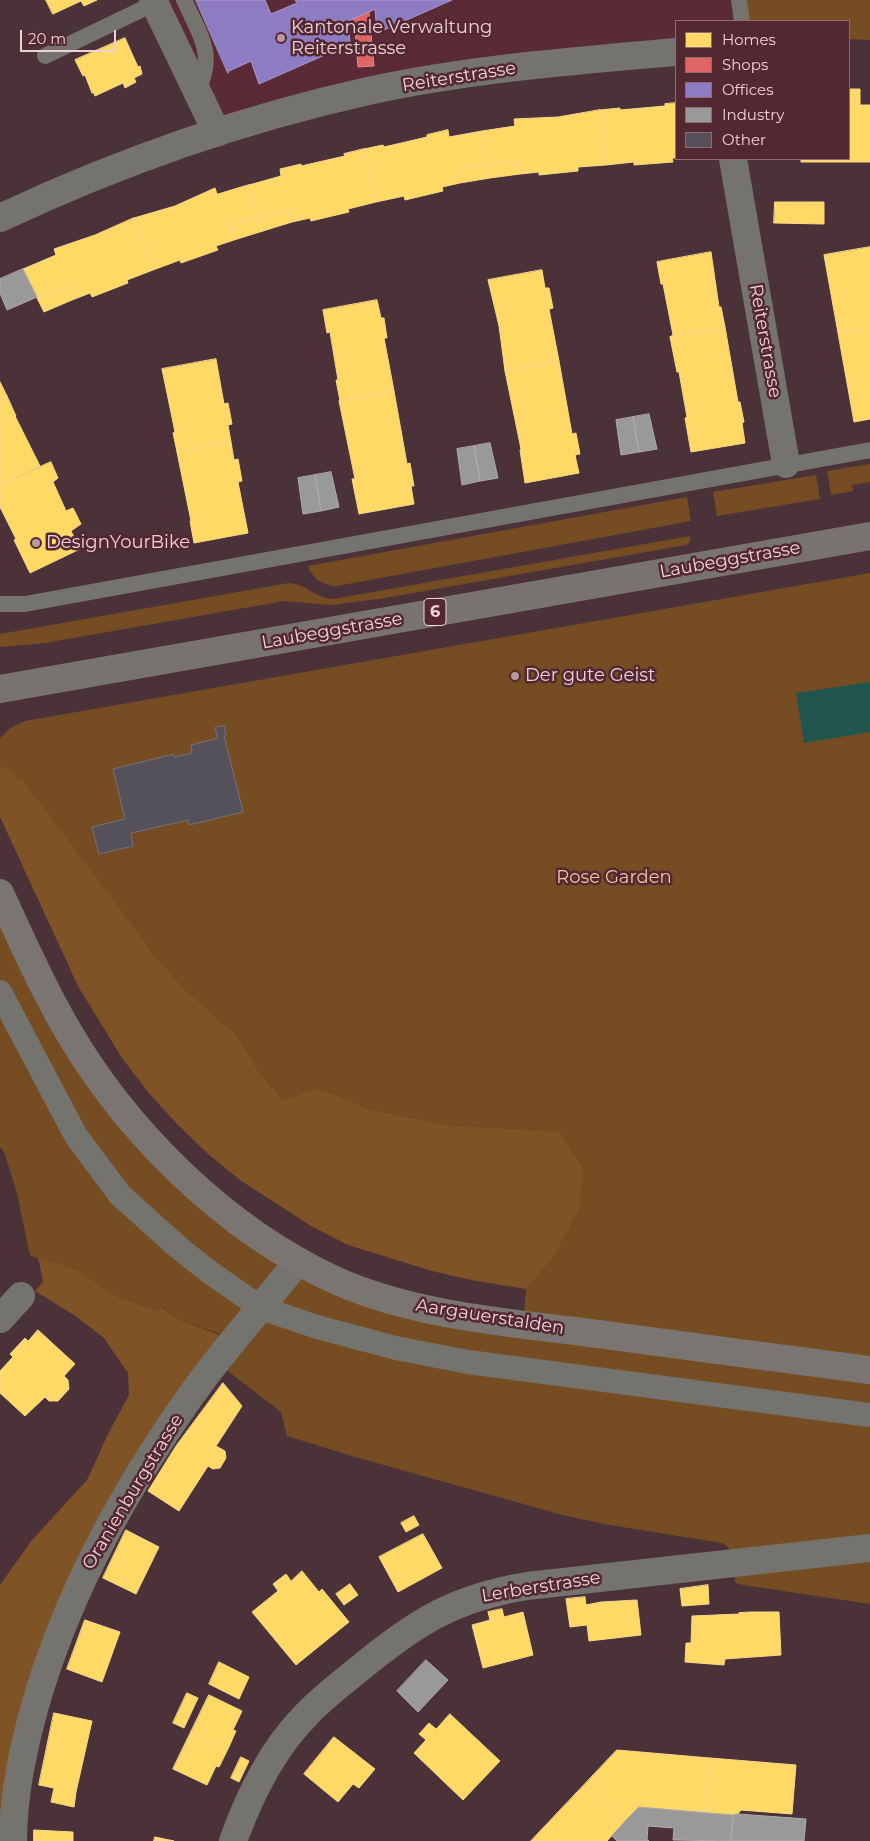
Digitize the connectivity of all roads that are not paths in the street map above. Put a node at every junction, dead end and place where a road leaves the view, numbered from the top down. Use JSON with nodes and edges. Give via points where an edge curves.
{"nodes":[{"id":1,"x":184,"y":0,"type":"edge"},
{"id":2,"x":739,"y":0,"type":"edge"},
{"id":3,"x":154,"y":1,"type":"edge"},
{"id":4,"x":742,"y":20,"type":"edge"},
{"id":5,"x":675,"y":52,"type":"edge"},
{"id":6,"x":45,"y":56,"type":"dead end"},
{"id":7,"x":197,"y":91,"type":"junction"},
{"id":8,"x":217,"y":133,"type":"junction"},
{"id":9,"x":733,"y":160,"type":"edge"},
{"id":10,"x":0,"y":218,"type":"edge"},
{"id":11,"x":870,"y":450,"type":"edge"},
{"id":12,"x":786,"y":464,"type":"junction"},
{"id":13,"x":870,"y":536,"type":"edge"},
{"id":14,"x":0,"y":604,"type":"edge"},
{"id":15,"x":0,"y":689,"type":"edge"},
{"id":16,"x":0,"y":894,"type":"edge"},
{"id":17,"x":0,"y":992,"type":"edge"},
{"id":18,"x":298,"y":1261,"type":"junction"},
{"id":19,"x":22,"y":1296,"type":"dead end"},
{"id":20,"x":261,"y":1308,"type":"junction"},
{"id":21,"x":0,"y":1319,"type":"edge"},
{"id":22,"x":870,"y":1370,"type":"edge"},
{"id":23,"x":870,"y":1415,"type":"edge"},
{"id":24,"x":870,"y":1548,"type":"edge"},
{"id":25,"x":13,"y":1841,"type":"edge"},
{"id":26,"x":233,"y":1841,"type":"edge"}],
"edges":[{"from":1,"to":7,"type":"lane","via":[[207,56],[206,72]]},
{"from":2,"to":4,"type":"lane"},
{"from":3,"to":6,"type":"lane"},
{"from":3,"to":7,"type":"street"},
{"from":5,"to":8,"type":"street","name":"Reiterstrasse","via":[[499,70],[412,83],[314,104]]},
{"from":7,"to":8,"type":"street"},
{"from":8,"to":10,"type":"street","name":"Reiterstrasse","via":[[78,184]]},
{"from":9,"to":12,"type":"street","name":"Reiterstrasse"},
{"from":11,"to":12,"type":"lane"},
{"from":12,"to":14,"type":"lane","via":[[26,604]]},
{"from":13,"to":15,"type":"main road","name":"Laubeggstrasse","number":"6"},
{"from":16,"to":18,"type":"main road","name":"Aargauerstalden","via":[[65,1025],[119,1107],[149,1142],[208,1196],[238,1221]]},
{"from":17,"to":20,"type":"street","via":[[76,1136],[120,1195],[186,1253]]},
{"from":18,"to":20,"type":"street","name":"Oranienburgstrasse"},
{"from":18,"to":22,"type":"main road","name":"Aargauerstalden","via":[[339,1282],[385,1298],[471,1318]]},
{"from":19,"to":21,"type":"street"},
{"from":20,"to":23,"type":"street","via":[[387,1346],[468,1362]]},
{"from":20,"to":25,"type":"street","name":"Oranienburgstrasse","via":[[166,1432],[122,1504],[85,1574],[46,1670],[29,1730]]},
{"from":24,"to":26,"type":"street","name":"Lerberstrasse","via":[[527,1586],[480,1595],[442,1611],[391,1643],[308,1713],[258,1780]]}]}
